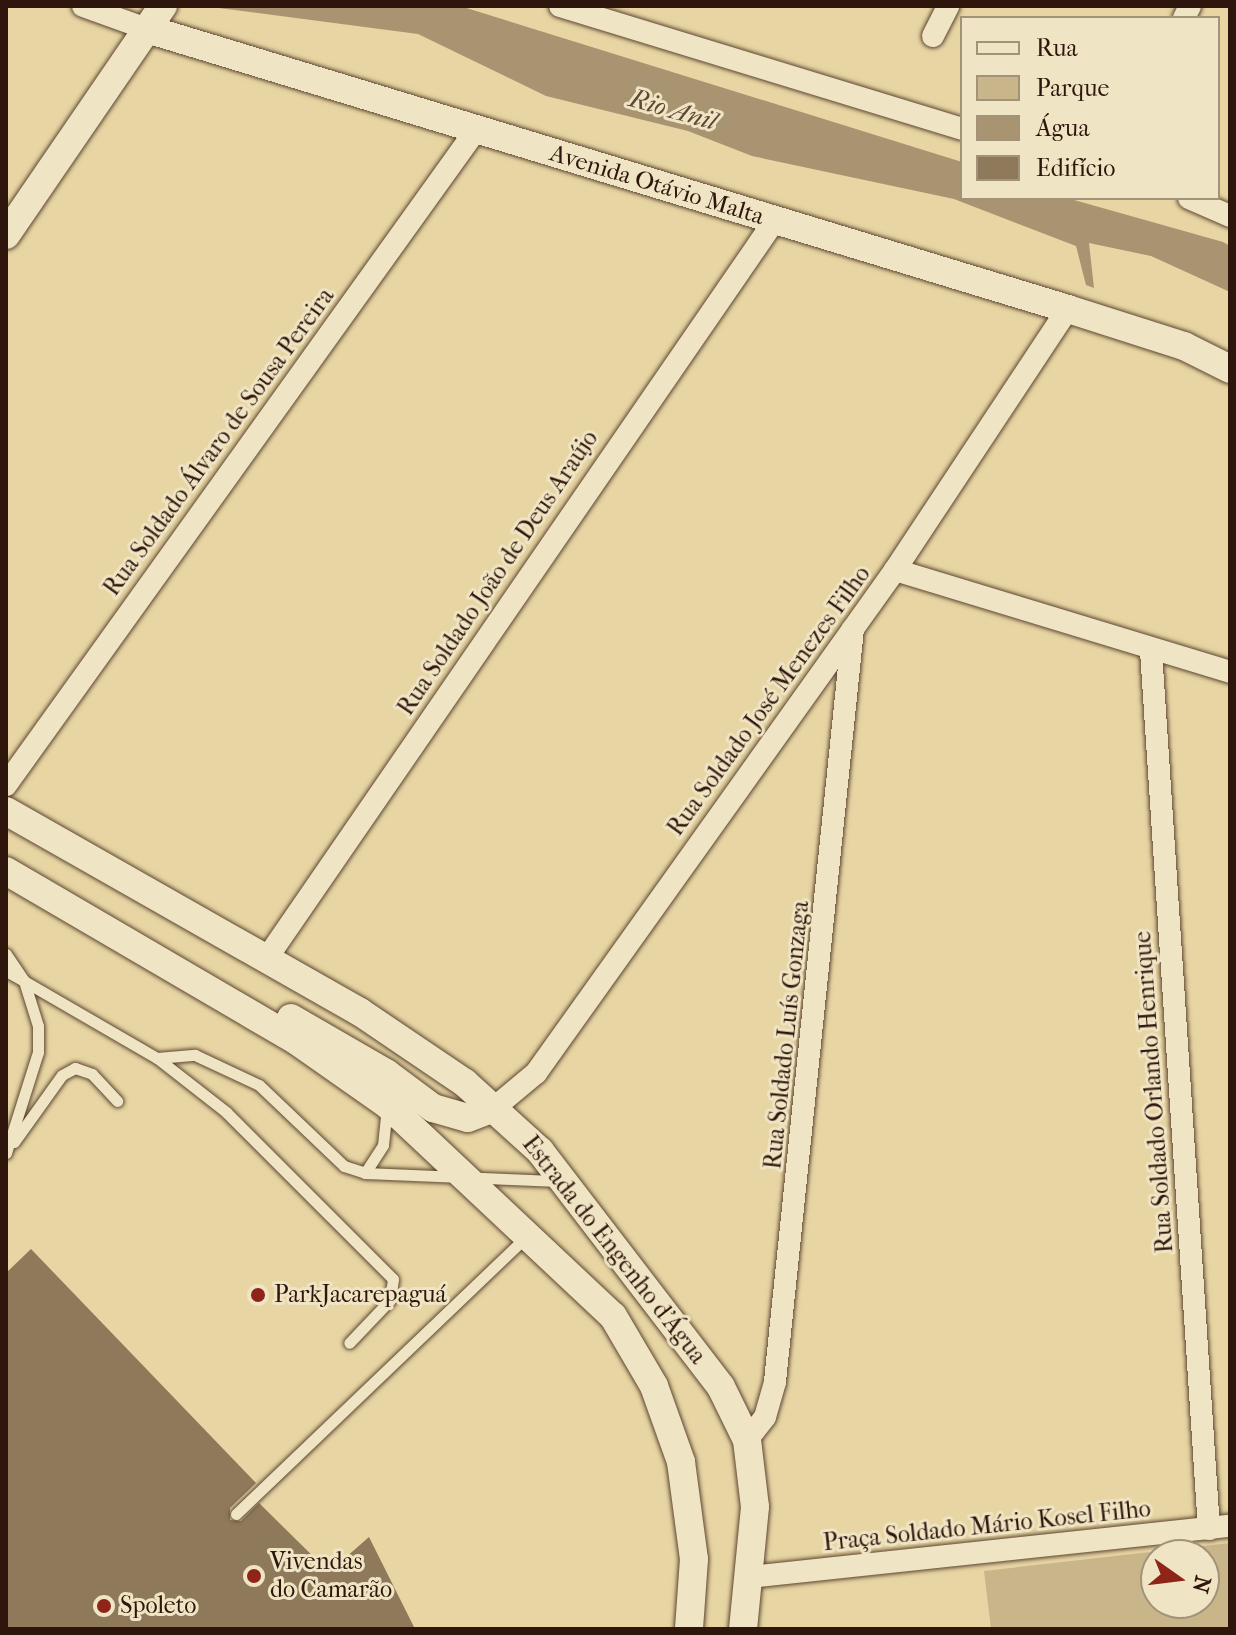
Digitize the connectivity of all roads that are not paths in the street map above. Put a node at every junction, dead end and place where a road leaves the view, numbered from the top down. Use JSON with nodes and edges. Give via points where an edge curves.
{"nodes":[{"id":1,"x":83,"y":6,"type":"edge"},
{"id":2,"x":560,"y":6,"type":"edge"},
{"id":3,"x":948,"y":6,"type":"edge"},
{"id":4,"x":156,"y":16,"type":"edge"},
{"id":5,"x":933,"y":36,"type":"dead end"},
{"id":6,"x":960,"y":128,"type":"edge"},
{"id":7,"x":476,"y":130,"type":"junction"},
{"id":8,"x":1194,"y":200,"type":"edge"},
{"id":9,"x":16,"y":203,"type":"edge"},
{"id":10,"x":1230,"y":216,"type":"edge"},
{"id":11,"x":775,"y":220,"type":"junction"},
{"id":12,"x":6,"y":235,"type":"edge"},
{"id":13,"x":1068,"y":309,"type":"junction"},
{"id":14,"x":1230,"y":369,"type":"edge"},
{"id":15,"x":895,"y":570,"type":"junction"},
{"id":16,"x":853,"y":627,"type":"junction"},
{"id":17,"x":1151,"y":651,"type":"junction"},
{"id":18,"x":1230,"y":672,"type":"edge"},
{"id":19,"x":6,"y":785,"type":"edge"},
{"id":20,"x":6,"y":811,"type":"edge"},
{"id":21,"x":6,"y":871,"type":"edge"},
{"id":22,"x":6,"y":954,"type":"edge"},
{"id":23,"x":267,"y":958,"type":"junction"},
{"id":24,"x":6,"y":971,"type":"edge"},
{"id":25,"x":186,"y":976,"type":"junction"},
{"id":26,"x":24,"y":981,"type":"junction"},
{"id":27,"x":157,"y":1058,"type":"junction"},
{"id":28,"x":117,"y":1101,"type":"dead end"},
{"id":29,"x":388,"y":1105,"type":"junction"},
{"id":30,"x":494,"y":1108,"type":"junction"},
{"id":31,"x":6,"y":1152,"type":"edge"},
{"id":32,"x":365,"y":1173,"type":"junction"},
{"id":33,"x":469,"y":1179,"type":"junction"},
{"id":34,"x":565,"y":1181,"type":"junction"},
{"id":35,"x":529,"y":1234,"type":"junction"},
{"id":36,"x":349,"y":1343,"type":"dead end"},
{"id":37,"x":747,"y":1440,"type":"junction"},
{"id":38,"x":236,"y":1514,"type":"dead end"},
{"id":39,"x":1220,"y":1528,"type":"edge"},
{"id":40,"x":750,"y":1577,"type":"junction"},
{"id":41,"x":689,"y":1629,"type":"edge"},
{"id":42,"x":743,"y":1629,"type":"edge"}],
"edges":[{"from":1,"to":4,"type":"street","name":"Avenida Otávio Malta"},
{"from":2,"to":6,"type":"street"},
{"from":3,"to":5,"type":"street"},
{"from":4,"to":7,"type":"street","name":"Avenida Otávio Malta"},
{"from":4,"to":9,"type":"street"},
{"from":7,"to":11,"type":"street","name":"Avenida Otávio Malta"},
{"from":7,"to":19,"type":"street","name":"Rua Soldado Álvaro de Sousa Pereira"},
{"from":8,"to":10,"type":"street"},
{"from":9,"to":12,"type":"street"},
{"from":11,"to":13,"type":"street","name":"Avenida Otávio Malta"},
{"from":11,"to":23,"type":"street","name":"Rua Soldado João de Deus Araújo"},
{"from":13,"to":14,"type":"street","name":"Avenida Otávio Malta","via":[[1184,346]]},
{"from":13,"to":15,"type":"street","name":"Rua Soldado José Menezes Filho"},
{"from":15,"to":16,"type":"street","name":"Rua Soldado José Menezes Filho"},
{"from":15,"to":17,"type":"street"},
{"from":16,"to":30,"type":"street","name":"Rua Soldado José Menezes Filho","via":[[536,1073]]},
{"from":16,"to":37,"type":"street","name":"Rua Soldado Luís Gonzaga","via":[[775,1381],[765,1417]]},
{"from":17,"to":18,"type":"street"},
{"from":17,"to":39,"type":"street","name":"Rua Soldado Orlando Henrique"},
{"from":20,"to":23,"type":"street","name":"Estrada do Engenho d'Água"},
{"from":21,"to":25,"type":"street","name":"Estrada do Engenho d'Água"},
{"from":22,"to":26,"type":"lane"},
{"from":23,"to":30,"type":"street","name":"Estrada do Engenho d'Água","via":[[434,1060]]},
{"from":24,"to":26,"type":"lane"},
{"from":25,"to":29,"type":"street","name":"Estrada do Engenho d'Água","via":[[297,1041]]},
{"from":25,"to":30,"type":"street","via":[[298,1020],[433,1108],[468,1118]]},
{"from":26,"to":27,"type":"lane"},
{"from":26,"to":31,"type":"lane","via":[[38,1026],[38,1052]]},
{"from":27,"to":32,"type":"lane","via":[[195,1055],[259,1085],[344,1166]]},
{"from":27,"to":36,"type":"lane","via":[[226,1112],[393,1279],[390,1300]]},
{"from":28,"to":31,"type":"lane","via":[[92,1074],[75,1068],[62,1075]]},
{"from":29,"to":32,"type":"lane","via":[[383,1145]]},
{"from":29,"to":33,"type":"street","name":"Estrada do Engenho d'Água"},
{"from":30,"to":34,"type":"street","name":"Estrada do Engenho d'Água"},
{"from":32,"to":33,"type":"lane"},
{"from":33,"to":34,"type":"lane"},
{"from":33,"to":35,"type":"street","name":"Estrada do Engenho d'Água"},
{"from":34,"to":37,"type":"street","name":"Estrada do Engenho d'Água","via":[[721,1387]]},
{"from":35,"to":38,"type":"lane"},
{"from":35,"to":41,"type":"street","name":"Estrada do Engenho d'Água","via":[[613,1316],[654,1386],[687,1498],[694,1559]]},
{"from":37,"to":40,"type":"street","name":"Estrada do Engenho d'Água","via":[[755,1507]]},
{"from":39,"to":40,"type":"street","name":"Praça Soldado Mário Kosel Filho"},
{"from":40,"to":42,"type":"street","name":"Estrada do Engenho d'Água"}]}
